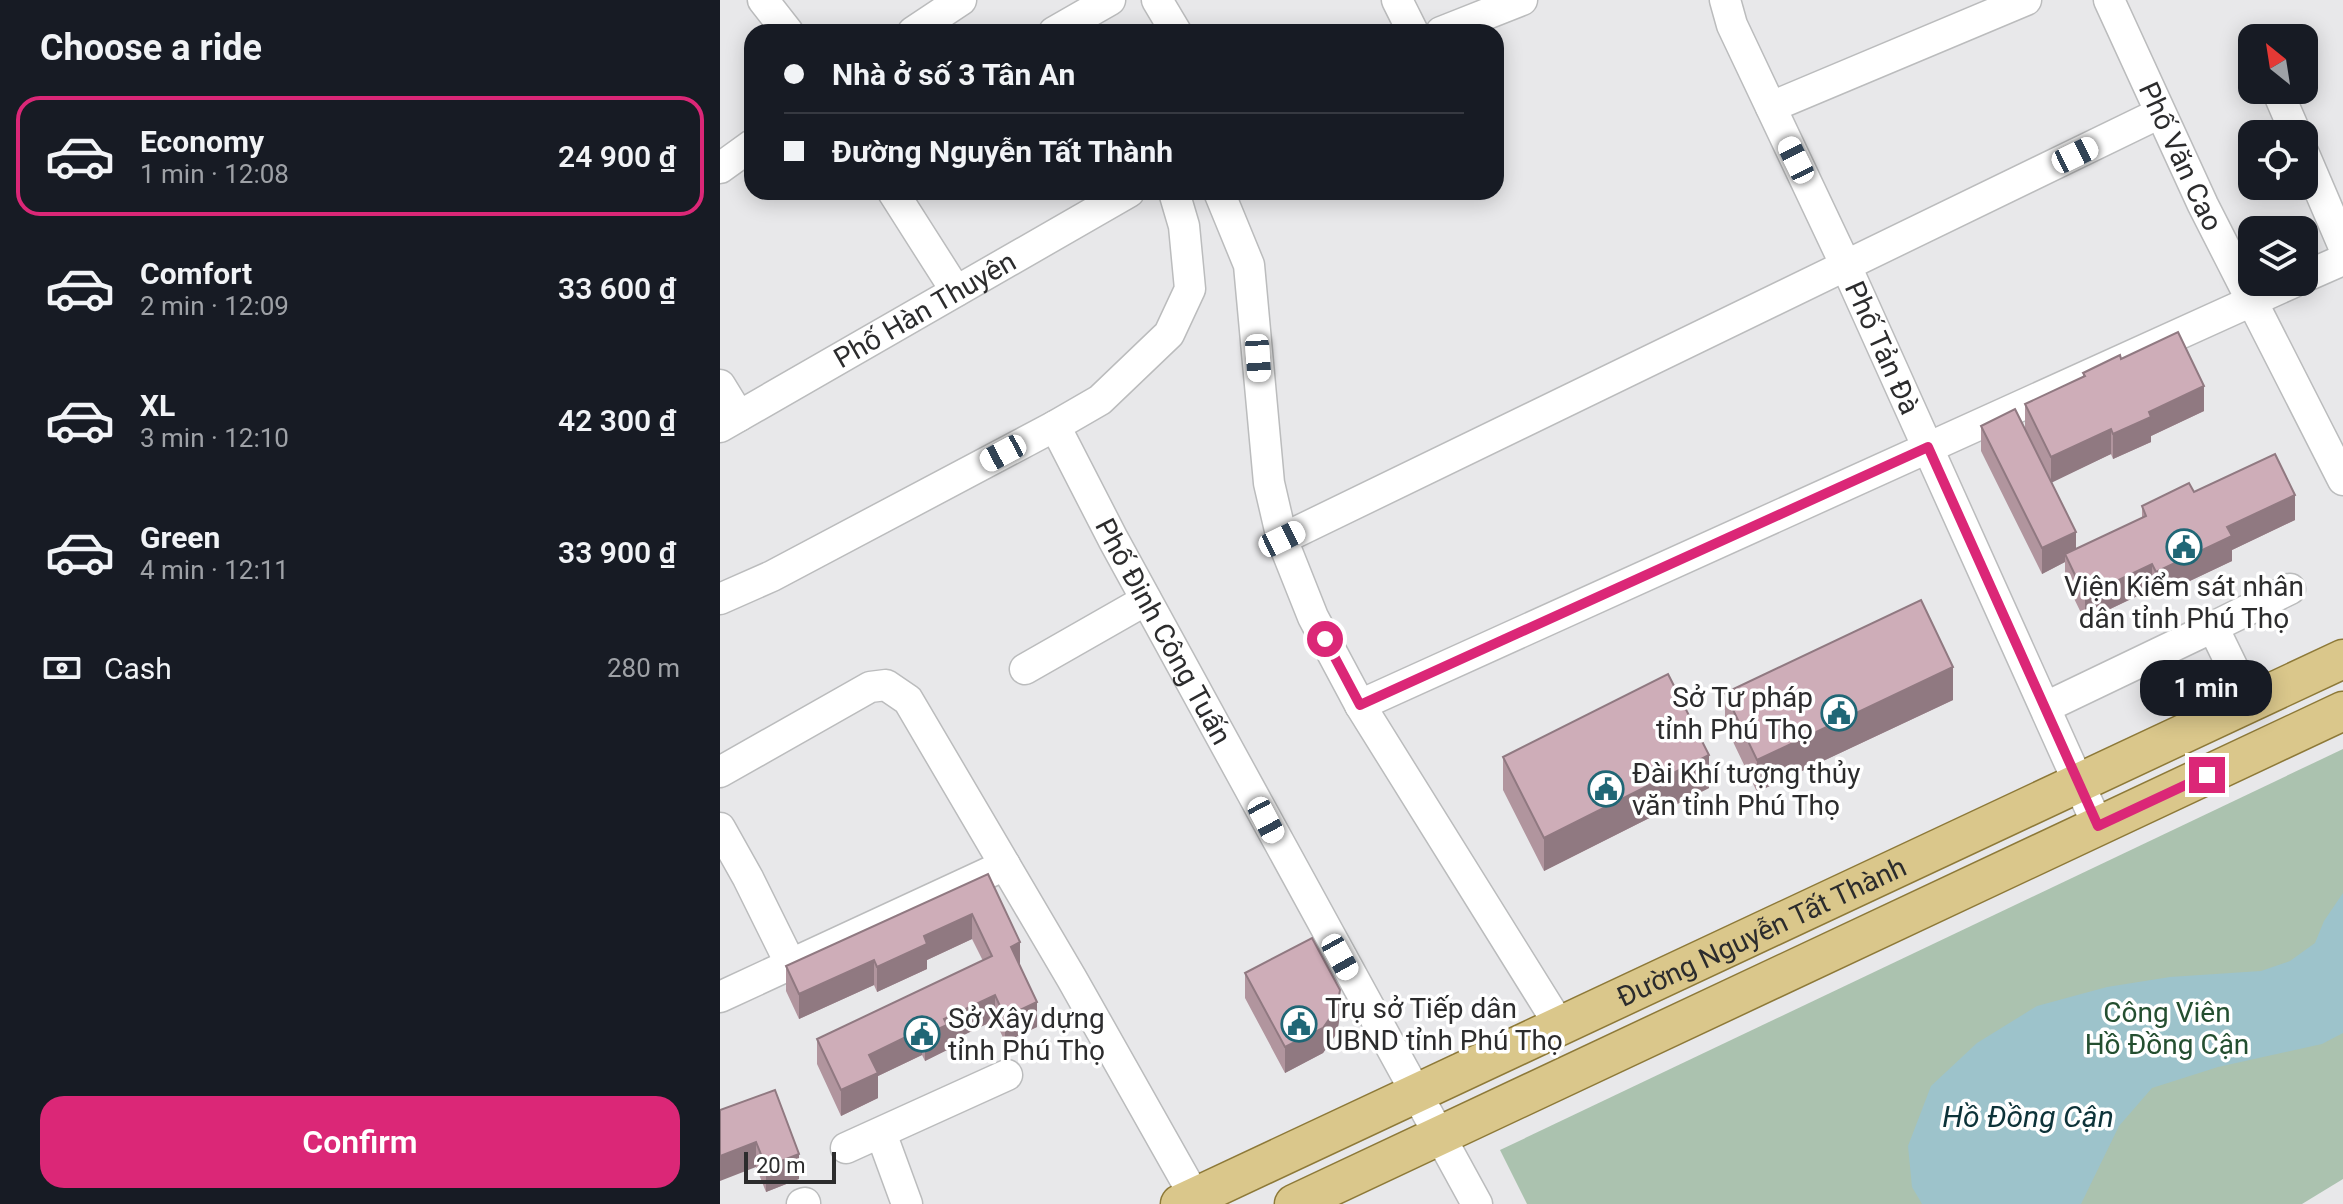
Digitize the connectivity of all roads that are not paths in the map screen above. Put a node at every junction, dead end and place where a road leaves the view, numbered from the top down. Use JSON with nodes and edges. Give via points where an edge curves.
{"nodes":[{"id":1,"x":763,"y":0,"type":"edge"},
{"id":2,"x":961,"y":0,"type":"edge"},
{"id":3,"x":1110,"y":0,"type":"edge"},
{"id":4,"x":1157,"y":0,"type":"edge"},
{"id":5,"x":1397,"y":0,"type":"edge"},
{"id":6,"x":1522,"y":0,"type":"edge"},
{"id":7,"x":1725,"y":0,"type":"edge"},
{"id":8,"x":2026,"y":0,"type":"edge"},
{"id":9,"x":2109,"y":0,"type":"edge"},
{"id":10,"x":782,"y":24,"type":"edge"},
{"id":11,"x":925,"y":24,"type":"edge"},
{"id":12,"x":1068,"y":24,"type":"edge"},
{"id":13,"x":1171,"y":24,"type":"edge"},
{"id":14,"x":1409,"y":24,"type":"edge"},
{"id":15,"x":1461,"y":24,"type":"edge"},
{"id":16,"x":1771,"y":107,"type":"junction"},
{"id":17,"x":2160,"y":113,"type":"junction"},
{"id":18,"x":744,"y":151,"type":"edge"},
{"id":19,"x":720,"y":168,"type":"edge"},
{"id":20,"x":2318,"y":187,"type":"edge"},
{"id":21,"x":898,"y":200,"type":"edge"},
{"id":22,"x":1115,"y":200,"type":"edge"},
{"id":23,"x":1176,"y":200,"type":"edge"},
{"id":24,"x":1222,"y":200,"type":"edge"},
{"id":25,"x":2343,"y":245,"type":"edge"},
{"id":26,"x":2343,"y":260,"type":"edge"},
{"id":27,"x":1846,"y":266,"type":"junction"},
{"id":28,"x":2318,"y":271,"type":"edge"},
{"id":29,"x":956,"y":291,"type":"junction"},
{"id":30,"x":2263,"y":296,"type":"edge"},
{"id":31,"x":2252,"y":301,"type":"junction"},
{"id":32,"x":720,"y":385,"type":"edge"},
{"id":33,"x":729,"y":422,"type":"edge"},
{"id":34,"x":1055,"y":426,"type":"junction"},
{"id":35,"x":1928,"y":447,"type":"junction"},
{"id":36,"x":2343,"y":480,"type":"edge"},
{"id":37,"x":1282,"y":539,"type":"junction"},
{"id":38,"x":2290,"y":589,"type":"dead end"},
{"id":39,"x":720,"y":599,"type":"edge"},
{"id":40,"x":1146,"y":600,"type":"junction"},
{"id":41,"x":2213,"y":627,"type":"junction"},
{"id":42,"x":2343,"y":659,"type":"edge"},
{"id":43,"x":1025,"y":669,"type":"dead end"},
{"id":44,"x":2250,"y":703,"type":"junction"},
{"id":45,"x":1360,"y":705,"type":"junction"},
{"id":46,"x":2046,"y":707,"type":"junction"},
{"id":47,"x":2343,"y":711,"type":"edge"},
{"id":48,"x":720,"y":772,"type":"edge"},
{"id":49,"x":2079,"y":783,"type":"junction"},
{"id":50,"x":2098,"y":826,"type":"junction"},
{"id":51,"x":720,"y":828,"type":"edge"},
{"id":52,"x":728,"y":863,"type":"edge"},
{"id":53,"x":1005,"y":865,"type":"junction"},
{"id":54,"x":791,"y":965,"type":"junction"},
{"id":55,"x":720,"y":997,"type":"edge"},
{"id":56,"x":1560,"y":1026,"type":"junction"},
{"id":57,"x":1007,"y":1075,"type":"dead end"},
{"id":58,"x":1415,"y":1094,"type":"junction"},
{"id":59,"x":881,"y":1133,"type":"junction"},
{"id":60,"x":1439,"y":1136,"type":"junction"},
{"id":61,"x":846,"y":1148,"type":"dead end"},
{"id":62,"x":1187,"y":1200,"type":"edge"},
{"id":63,"x":907,"y":1204,"type":"edge"},
{"id":64,"x":1294,"y":1204,"type":"edge"},
{"id":65,"x":1477,"y":1204,"type":"edge"}],
"edges":[{"from":1,"to":10,"type":"street"},
{"from":2,"to":11,"type":"street"},
{"from":3,"to":12,"type":"street"},
{"from":4,"to":13,"type":"street"},
{"from":5,"to":14,"type":"street"},
{"from":6,"to":15,"type":"street"},
{"from":7,"to":16,"type":"street","name":"Phố Tản Đà"},
{"from":8,"to":16,"type":"street"},
{"from":9,"to":17,"type":"street","name":"Phố Văn Cao"},
{"from":16,"to":27,"type":"street","name":"Phố Tản Đà"},
{"from":17,"to":27,"type":"street"},
{"from":17,"to":31,"type":"street","name":"Phố Văn Cao"},
{"from":18,"to":19,"type":"street"},
{"from":20,"to":25,"type":"street"},
{"from":21,"to":29,"type":"street"},
{"from":22,"to":29,"type":"street","name":"Phố Hàn Thuyên"},
{"from":23,"to":34,"type":"street","via":[[1190,289],[1169,334],[1100,400]]},
{"from":24,"to":37,"type":"street","via":[[1249,265],[1269,483]]},
{"from":26,"to":28,"type":"street"},
{"from":27,"to":35,"type":"street","name":"Phố Tản Đà"},
{"from":27,"to":37,"type":"street"},
{"from":29,"to":33,"type":"street","name":"Phố Hàn Thuyên"},
{"from":30,"to":31,"type":"street"},
{"from":31,"to":35,"type":"street"},
{"from":31,"to":36,"type":"street","name":"Phố Văn Cao"},
{"from":32,"to":33,"type":"street"},
{"from":34,"to":39,"type":"street"},
{"from":34,"to":40,"type":"street","name":"Phố Đinh Công Tuấn"},
{"from":35,"to":45,"type":"street"},
{"from":35,"to":46,"type":"street","name":"Phố Tản Đà"},
{"from":37,"to":45,"type":"street","via":[[1313,617]]},
{"from":38,"to":41,"type":"street"},
{"from":40,"to":43,"type":"street"},
{"from":40,"to":58,"type":"street","name":"Phố Đinh Công Tuấn"},
{"from":41,"to":44,"type":"street"},
{"from":41,"to":46,"type":"street"},
{"from":42,"to":44,"type":"main road","name":"Đường Nguyễn Tất Thành"},
{"from":44,"to":49,"type":"main road","name":"Đường Nguyễn Tất Thành"},
{"from":45,"to":56,"type":"street"},
{"from":46,"to":49,"type":"street","name":"Phố Tản Đà"},
{"from":47,"to":50,"type":"main road","name":"Đường Nguyễn Tất Thành"},
{"from":48,"to":53,"type":"street","via":[[870,687],[886,685],[908,700]]},
{"from":49,"to":50,"type":"street","name":"Phố Tản Đà"},
{"from":49,"to":56,"type":"main road","name":"Đường Nguyễn Tất Thành"},
{"from":50,"to":60,"type":"main road","name":"Đường Nguyễn Tất Thành"},
{"from":51,"to":52,"type":"street"},
{"from":52,"to":54,"type":"street"},
{"from":53,"to":54,"type":"street"},
{"from":53,"to":62,"type":"street"},
{"from":54,"to":55,"type":"street"},
{"from":56,"to":58,"type":"main road","name":"Đường Nguyễn Tất Thành"},
{"from":57,"to":59,"type":"street"},
{"from":58,"to":60,"type":"street","name":"Phố Đinh Công Tuấn"},
{"from":58,"to":62,"type":"main road","name":"Đường Nguyễn Tất Thành"},
{"from":59,"to":61,"type":"street"},
{"from":59,"to":63,"type":"street"},
{"from":60,"to":64,"type":"main road","name":"Đường Nguyễn Tất Thành"},
{"from":60,"to":65,"type":"street","name":"Phố Đinh Công Tuấn"}]}
